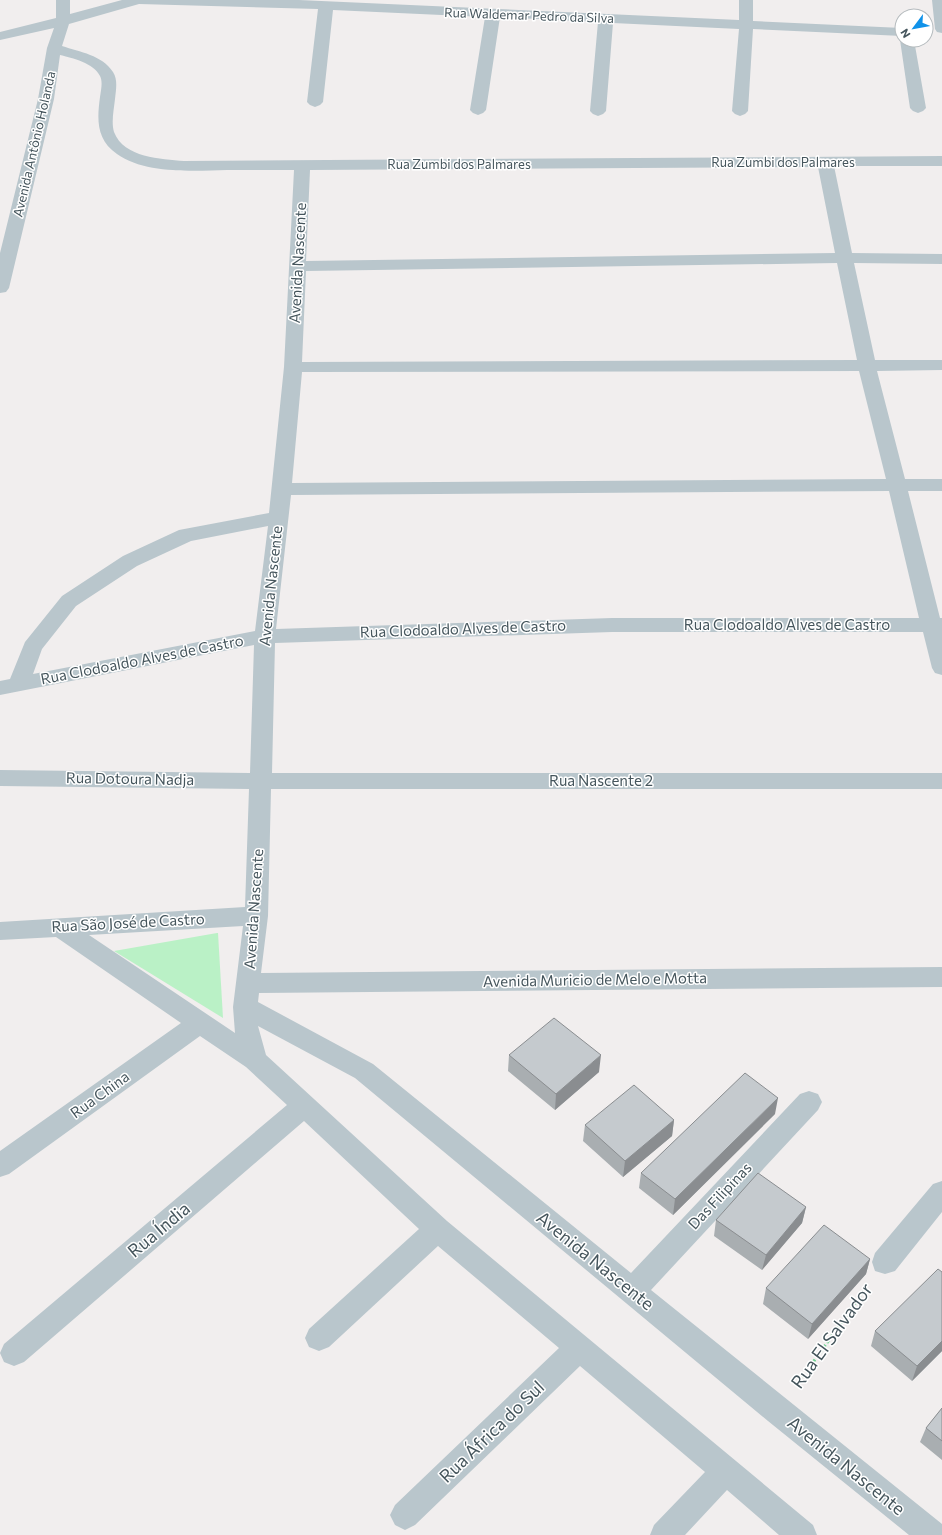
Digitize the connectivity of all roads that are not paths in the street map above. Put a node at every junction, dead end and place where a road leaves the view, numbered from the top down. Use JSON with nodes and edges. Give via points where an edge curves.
{"nodes":[{"id":1,"x":63,"y":0,"type":"edge"},
{"id":2,"x":138,"y":0,"type":"edge"},
{"id":3,"x":546,"y":0,"type":"edge"},
{"id":4,"x":746,"y":0,"type":"edge"},
{"id":5,"x":939,"y":0,"type":"edge"},
{"id":6,"x":262,"y":2,"type":"edge"},
{"id":7,"x":394,"y":4,"type":"edge"},
{"id":8,"x":326,"y":5,"type":"junction"},
{"id":9,"x":493,"y":14,"type":"junction"},
{"id":10,"x":542,"y":16,"type":"junction"},
{"id":11,"x":606,"y":18,"type":"junction"},
{"id":12,"x":63,"y":22,"type":"junction"},
{"id":13,"x":746,"y":26,"type":"junction"},
{"id":14,"x":894,"y":32,"type":"edge"},
{"id":15,"x":938,"y":33,"type":"edge"},
{"id":16,"x":0,"y":36,"type":"edge"},
{"id":17,"x":54,"y":48,"type":"junction"},
{"id":18,"x":908,"y":48,"type":"edge"},
{"id":19,"x":316,"y":102,"type":"dead end"},
{"id":20,"x":918,"y":108,"type":"dead end"},
{"id":21,"x":478,"y":110,"type":"dead end"},
{"id":22,"x":598,"y":111,"type":"dead end"},
{"id":23,"x":740,"y":111,"type":"dead end"},
{"id":24,"x":942,"y":161,"type":"edge"},
{"id":25,"x":825,"y":162,"type":"junction"},
{"id":26,"x":302,"y":165,"type":"junction"},
{"id":27,"x":844,"y":258,"type":"junction"},
{"id":28,"x":942,"y":259,"type":"edge"},
{"id":29,"x":299,"y":266,"type":"junction"},
{"id":30,"x":0,"y":288,"type":"edge"},
{"id":31,"x":867,"y":365,"type":"junction"},
{"id":32,"x":942,"y":365,"type":"edge"},
{"id":33,"x":293,"y":367,"type":"junction"},
{"id":34,"x":897,"y":485,"type":"junction"},
{"id":35,"x":942,"y":485,"type":"edge"},
{"id":36,"x":282,"y":489,"type":"junction"},
{"id":37,"x":278,"y":518,"type":"junction"},
{"id":38,"x":937,"y":626,"type":"edge"},
{"id":39,"x":265,"y":636,"type":"junction"},
{"id":40,"x":942,"y":668,"type":"edge"},
{"id":41,"x":10,"y":686,"type":"edge"},
{"id":42,"x":0,"y":778,"type":"edge"},
{"id":43,"x":260,"y":781,"type":"junction"},
{"id":44,"x":942,"y":781,"type":"edge"},
{"id":45,"x":256,"y":916,"type":"junction"},
{"id":46,"x":59,"y":927,"type":"junction"},
{"id":47,"x":0,"y":931,"type":"edge"},
{"id":48,"x":942,"y":977,"type":"edge"},
{"id":49,"x":246,"y":995,"type":"junction"},
{"id":50,"x":199,"y":1023,"type":"junction"},
{"id":51,"x":255,"y":1060,"type":"junction"},
{"id":52,"x":809,"y":1102,"type":"dead end"},
{"id":53,"x":304,"y":1106,"type":"junction"},
{"id":54,"x":0,"y":1166,"type":"edge"},
{"id":55,"x":942,"y":1192,"type":"edge"},
{"id":56,"x":438,"y":1228,"type":"junction"},
{"id":57,"x":885,"y":1262,"type":"road end"},
{"id":58,"x":632,"y":1291,"type":"junction"},
{"id":59,"x":319,"y":1338,"type":"dead end"},
{"id":60,"x":579,"y":1348,"type":"junction"},
{"id":61,"x":14,"y":1354,"type":"dead end"},
{"id":62,"x":725,"y":1471,"type":"junction"},
{"id":63,"x":405,"y":1515,"type":"dead end"},
{"id":64,"x":665,"y":1535,"type":"edge"},
{"id":65,"x":802,"y":1535,"type":"edge"},
{"id":66,"x":932,"y":1535,"type":"edge"}],
"edges":[{"from":1,"to":12,"type":"street","name":"Avenida Antônio Holanda"},
{"from":2,"to":6,"type":"street","name":"Rua Waldemar Pedro da Silva"},
{"from":2,"to":12,"type":"street","name":"Rua Waldemar Pedro da Silva"},
{"from":3,"to":10,"type":"street"},
{"from":4,"to":13,"type":"street"},
{"from":5,"to":15,"type":"street"},
{"from":6,"to":8,"type":"street","name":"Rua Waldemar Pedro da Silva"},
{"from":7,"to":8,"type":"street","name":"Rua Waldemar Pedro da Silva"},
{"from":7,"to":9,"type":"street","name":"Rua Waldemar Pedro da Silva"},
{"from":8,"to":19,"type":"street"},
{"from":9,"to":10,"type":"street","name":"Rua Waldemar Pedro da Silva"},
{"from":9,"to":21,"type":"street"},
{"from":10,"to":11,"type":"street","name":"Rua Waldemar Pedro da Silva"},
{"from":11,"to":13,"type":"street","name":"Rua Waldemar Pedro da Silva"},
{"from":11,"to":22,"type":"street"},
{"from":12,"to":16,"type":"street","name":"Rua Waldemar Pedro da Silva"},
{"from":12,"to":17,"type":"street","name":"Avenida Antônio Holanda"},
{"from":13,"to":14,"type":"street","name":"Rua Waldemar Pedro da Silva"},
{"from":13,"to":23,"type":"street"},
{"from":17,"to":26,"type":"street","name":"Rua Zumbi dos Palmares","via":[[93,62],[105,72],[108,79],[106,132],[120,151],[142,161],[184,166]]},
{"from":17,"to":30,"type":"street","name":"Avenida Antônio Holanda","via":[[46,99]]},
{"from":18,"to":20,"type":"street"},
{"from":24,"to":25,"type":"street","name":"Rua Zumbi dos Palmares"},
{"from":25,"to":26,"type":"street","name":"Rua Zumbi dos Palmares"},
{"from":25,"to":27,"type":"street"},
{"from":26,"to":29,"type":"street","name":"Avenida Nascente"},
{"from":27,"to":28,"type":"street"},
{"from":27,"to":29,"type":"street"},
{"from":27,"to":31,"type":"street"},
{"from":29,"to":33,"type":"street","name":"Avenida Nascente"},
{"from":31,"to":32,"type":"street"},
{"from":31,"to":33,"type":"street"},
{"from":31,"to":34,"type":"street"},
{"from":33,"to":36,"type":"street","name":"Avenida Nascente"},
{"from":34,"to":35,"type":"street"},
{"from":34,"to":36,"type":"street"},
{"from":34,"to":38,"type":"street"},
{"from":36,"to":37,"type":"street","name":"Avenida Nascente"},
{"from":37,"to":39,"type":"street","name":"Avenida Nascente"},
{"from":37,"to":41,"type":"street","via":[[186,535],[130,561],[69,601],[32,647]]},
{"from":38,"to":39,"type":"street","name":"Rua Clodoaldo Alves de Castro","via":[[612,625]]},
{"from":38,"to":40,"type":"street"},
{"from":39,"to":41,"type":"street","name":"Rua Clodoaldo Alves de Castro"},
{"from":39,"to":43,"type":"street","name":"Avenida Nascente"},
{"from":42,"to":43,"type":"street","name":"Rua Dotoura Nadja"},
{"from":43,"to":44,"type":"street","name":"Rua Nascente 2"},
{"from":43,"to":45,"type":"street","name":"Avenida Nascente"},
{"from":45,"to":46,"type":"street","name":"Rua São José de Castro"},
{"from":45,"to":49,"type":"street","name":"Avenida Nascente"},
{"from":46,"to":47,"type":"street","name":"Rua São José de Castro"},
{"from":46,"to":50,"type":"street"},
{"from":48,"to":49,"type":"street","name":"Avenida Muricio de Melo e Motta"},
{"from":49,"to":51,"type":"street","name":"Avenida Nascente","via":[[246,1029]]},
{"from":49,"to":58,"type":"street","name":"Avenida Nascente","via":[[364,1070]]},
{"from":50,"to":51,"type":"street"},
{"from":50,"to":54,"type":"street","name":"Rua China"},
{"from":51,"to":53,"type":"street"},
{"from":52,"to":58,"type":"street","name":"Das Filipinas"},
{"from":53,"to":56,"type":"street"},
{"from":53,"to":61,"type":"street","name":"Rua Índia"},
{"from":55,"to":57,"type":"street"},
{"from":56,"to":59,"type":"street"},
{"from":56,"to":60,"type":"street"},
{"from":58,"to":66,"type":"street","name":"Avenida Nascente"},
{"from":60,"to":62,"type":"street"},
{"from":60,"to":63,"type":"street","name":"Rua África do Sul"},
{"from":62,"to":64,"type":"street"},
{"from":62,"to":65,"type":"street"}]}
